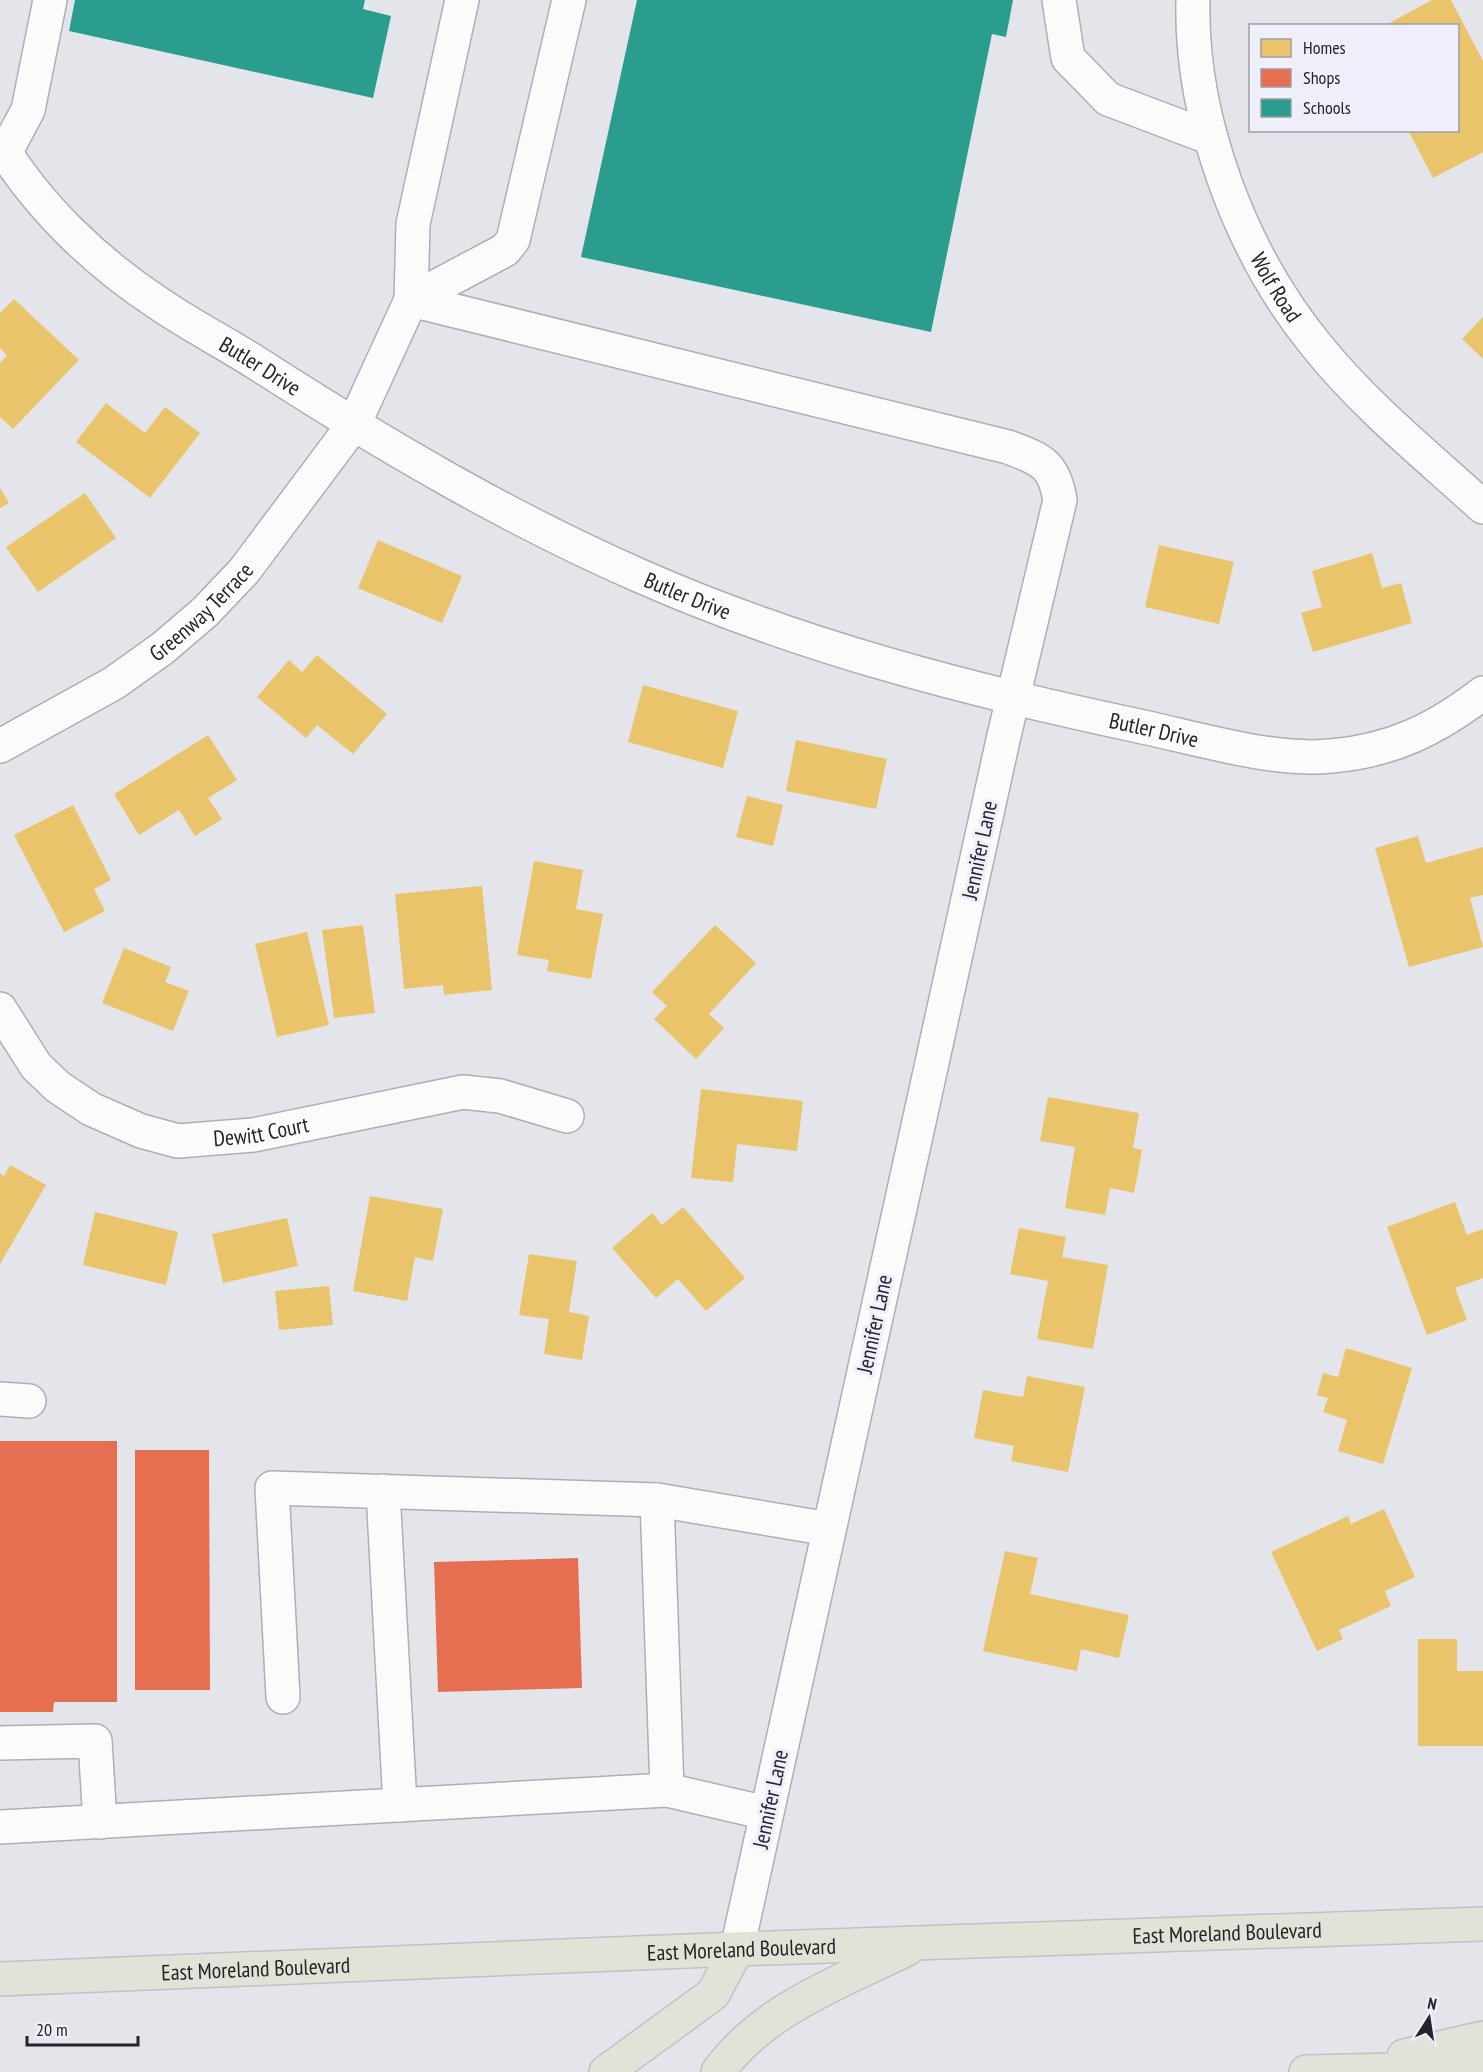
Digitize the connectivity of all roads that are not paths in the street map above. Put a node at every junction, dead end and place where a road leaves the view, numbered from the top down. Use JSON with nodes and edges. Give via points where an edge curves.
{"nodes":[{"id":1,"x":50,"y":0,"type":"edge"},
{"id":2,"x":462,"y":0,"type":"edge"},
{"id":3,"x":569,"y":0,"type":"edge"},
{"id":4,"x":1059,"y":0,"type":"edge"},
{"id":5,"x":1193,"y":0,"type":"edge"},
{"id":6,"x":1211,"y":138,"type":"junction"},
{"id":7,"x":3,"y":148,"type":"edge"},
{"id":8,"x":411,"y":300,"type":"junction"},
{"id":9,"x":354,"y":424,"type":"junction"},
{"id":10,"x":1483,"y":507,"type":"edge"},
{"id":11,"x":1483,"y":693,"type":"edge"},
{"id":12,"x":1012,"y":699,"type":"junction"},
{"id":13,"x":0,"y":746,"type":"edge"},
{"id":14,"x":0,"y":1009,"type":"edge"},
{"id":15,"x":567,"y":1116,"type":"dead end"},
{"id":16,"x":383,"y":1491,"type":"junction"},
{"id":17,"x":657,"y":1500,"type":"junction"},
{"id":18,"x":829,"y":1529,"type":"junction"},
{"id":19,"x":283,"y":1697,"type":"dead end"},
{"id":20,"x":0,"y":1743,"type":"edge"},
{"id":21,"x":667,"y":1791,"type":"junction"},
{"id":22,"x":400,"y":1805,"type":"junction"},
{"id":23,"x":766,"y":1813,"type":"junction"},
{"id":24,"x":100,"y":1822,"type":"junction"},
{"id":25,"x":0,"y":1827,"type":"edge"},
{"id":26,"x":1483,"y":1924,"type":"edge"},
{"id":27,"x":916,"y":1944,"type":"junction"},
{"id":28,"x":737,"y":1949,"type":"junction"},
{"id":29,"x":0,"y":1979,"type":"edge"},
{"id":30,"x":1483,"y":2038,"type":"edge"},
{"id":31,"x":1483,"y":2068,"type":"edge"},
{"id":32,"x":1321,"y":2071,"type":"edge"},
{"id":33,"x":606,"y":2072,"type":"edge"},
{"id":34,"x":718,"y":2072,"type":"edge"}],
"edges":[{"from":1,"to":7,"type":"street","via":[[28,110]]},
{"from":2,"to":8,"type":"street","via":[[413,224]]},
{"from":3,"to":8,"type":"street","via":[[513,240],[505,250]]},
{"from":4,"to":6,"type":"street","via":[[1068,58],[1108,99]]},
{"from":5,"to":6,"type":"street","name":"Wolf Road","via":[[1200,82]]},
{"from":6,"to":10,"type":"street","name":"Wolf Road","via":[[1228,192],[1252,243],[1282,298],[1316,346],[1376,410]]},
{"from":7,"to":9,"type":"street","name":"Butler Drive","via":[[80,242],[118,273],[157,303]]},
{"from":8,"to":9,"type":"street","name":"Greenway Terrace"},
{"from":8,"to":12,"type":"street","name":"Jennifer Lane","via":[[1008,447],[1039,459],[1057,479],[1060,500]]},
{"from":9,"to":12,"type":"street","name":"Butler Drive","via":[[553,535],[639,576],[854,655]]},
{"from":9,"to":13,"type":"street","name":"Greenway Terrace","via":[[267,544],[205,612],[114,683]]},
{"from":11,"to":12,"type":"street","name":"Butler Drive","via":[[1450,718],[1405,741],[1332,756],[1302,757]]},
{"from":12,"to":18,"type":"street","name":"Jennifer Lane"},
{"from":14,"to":15,"type":"street","name":"Dewitt Court","via":[[36,1066],[58,1088],[91,1109],[141,1131],[178,1141],[253,1135],[463,1092],[500,1096]]},
{"from":16,"to":17,"type":"street"},
{"from":16,"to":19,"type":"street","via":[[272,1488]]},
{"from":16,"to":22,"type":"street"},
{"from":17,"to":18,"type":"street"},
{"from":17,"to":21,"type":"street"},
{"from":18,"to":23,"type":"street","name":"Jennifer Lane"},
{"from":20,"to":24,"type":"street","via":[[95,1741]]},
{"from":21,"to":22,"type":"street"},
{"from":21,"to":23,"type":"street"},
{"from":22,"to":24,"type":"street"},
{"from":23,"to":28,"type":"street","name":"Jennifer Lane"},
{"from":24,"to":25,"type":"street"},
{"from":26,"to":27,"type":"main road","name":"East Moreland Boulevard"},
{"from":27,"to":28,"type":"main road","name":"East Moreland Boulevard"},
{"from":27,"to":34,"type":"main road","via":[[770,2020]]},
{"from":28,"to":29,"type":"main road","name":"East Moreland Boulevard"},
{"from":28,"to":33,"type":"main road","via":[[713,1994]]},
{"from":30,"to":32,"type":"main road"},
{"from":31,"to":32,"type":"main road"}]}
